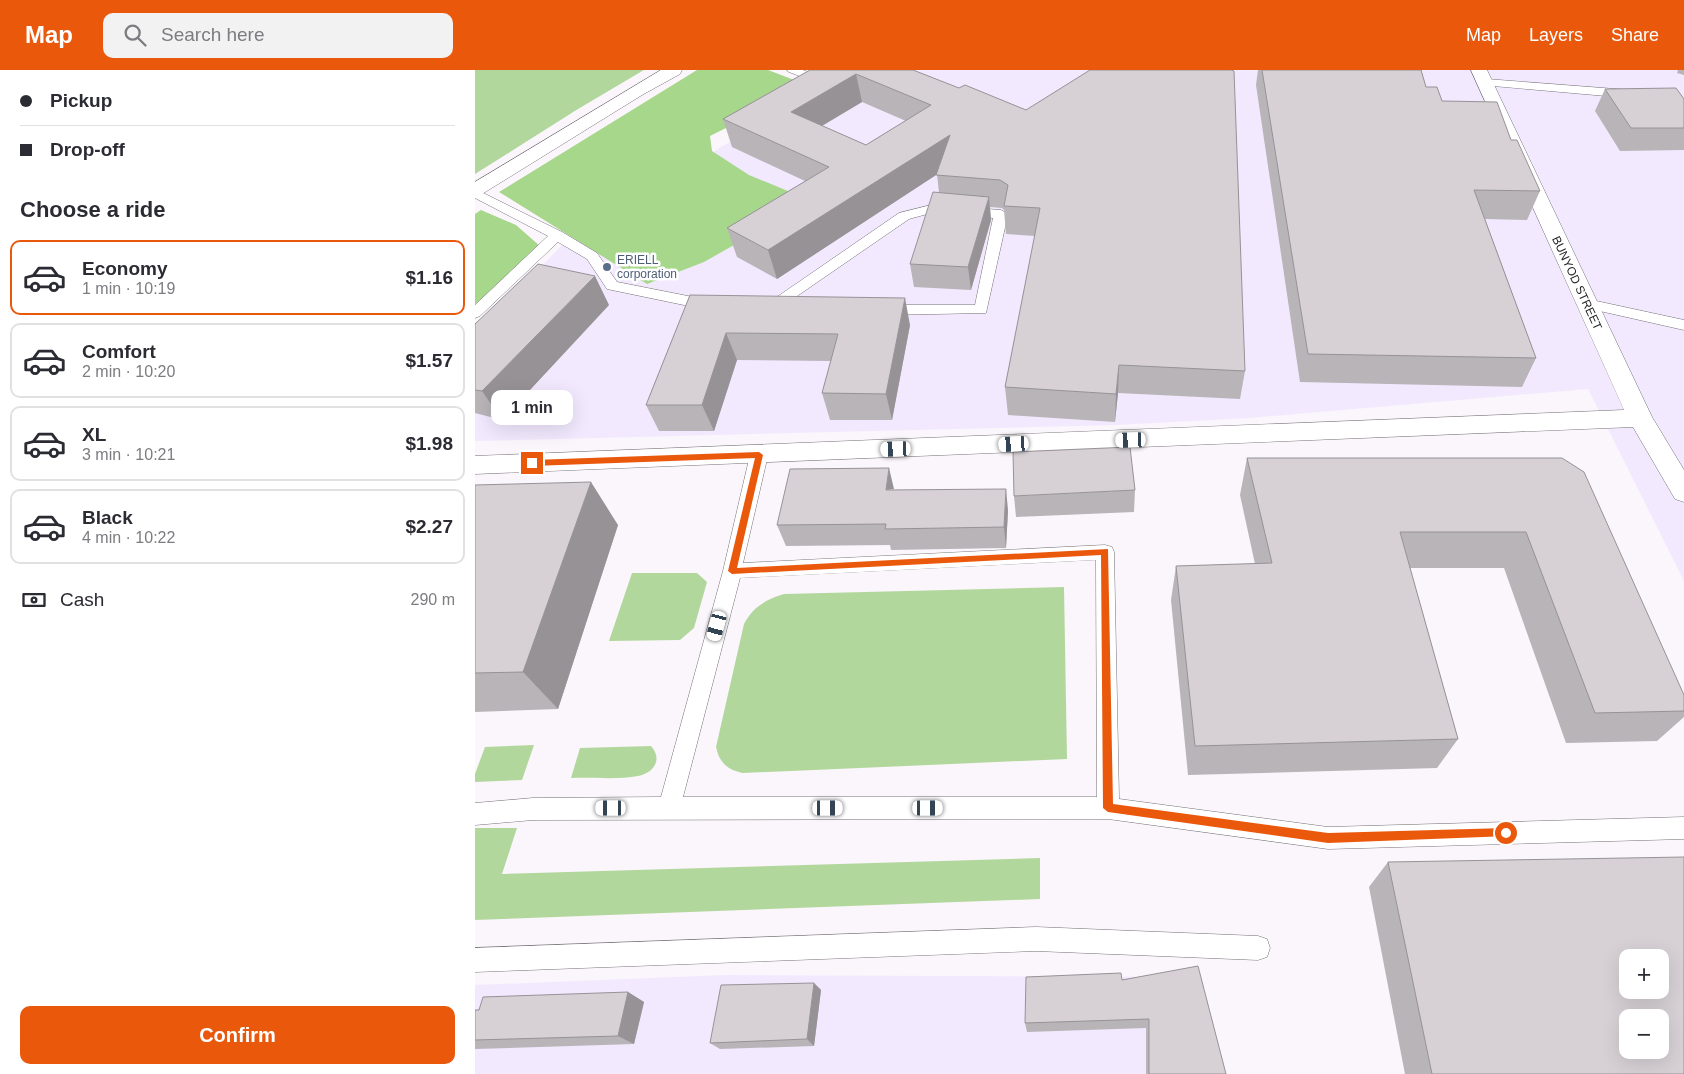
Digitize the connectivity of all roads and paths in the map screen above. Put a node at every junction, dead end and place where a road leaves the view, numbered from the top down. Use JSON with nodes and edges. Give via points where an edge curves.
{"nodes":[{"id":1,"x":674,"y":70,"type":"edge"},
{"id":2,"x":793,"y":70,"type":"edge"},
{"id":3,"x":1483,"y":77,"type":"edge"},
{"id":4,"x":824,"y":82,"type":"edge"},
{"id":5,"x":1638,"y":95,"type":"edge"},
{"id":6,"x":475,"y":192,"type":"edge"},
{"id":7,"x":557,"y":234,"type":"junction"},
{"id":8,"x":1587,"y":304,"type":"junction"},
{"id":9,"x":726,"y":309,"type":"edge"},
{"id":10,"x":873,"y":310,"type":"edge"},
{"id":11,"x":795,"y":311,"type":"edge"},
{"id":12,"x":475,"y":313,"type":"edge"},
{"id":13,"x":1684,"y":325,"type":"edge"},
{"id":14,"x":1640,"y":418,"type":"junction"},
{"id":15,"x":759,"y":455,"type":"junction"},
{"id":16,"x":475,"y":465,"type":"edge"},
{"id":17,"x":1684,"y":492,"type":"edge"},
{"id":18,"x":732,"y":571,"type":"junction"},
{"id":19,"x":669,"y":808,"type":"junction"},
{"id":20,"x":1108,"y":808,"type":"junction"},
{"id":21,"x":475,"y":814,"type":"edge"},
{"id":22,"x":1684,"y":828,"type":"edge"},
{"id":23,"x":1258,"y":948,"type":"dead end"},
{"id":24,"x":475,"y":960,"type":"edge"}],
"edges":[{"from":1,"to":6,"type":"street"},
{"from":2,"to":4,"type":"lane"},
{"from":3,"to":5,"type":"lane"},
{"from":3,"to":8,"type":"street","name":"BUNYOD STREET"},
{"from":6,"to":7,"type":"lane"},
{"from":7,"to":9,"type":"lane","via":[[592,256],[612,286]]},
{"from":7,"to":12,"type":"lane"},
{"from":8,"to":13,"type":"lane"},
{"from":8,"to":14,"type":"street","name":"BUNYOD STREET"},
{"from":10,"to":11,"type":"lane","via":[[981,310],[1001,214],[931,209],[904,216],[760,311]]},
{"from":14,"to":15,"type":"street"},
{"from":14,"to":17,"type":"street","name":"BUNYOD STREET"},
{"from":15,"to":16,"type":"street"},
{"from":15,"to":18,"type":"lane"},
{"from":18,"to":19,"type":"lane"},
{"from":18,"to":20,"type":"lane","via":[[1105,552]]},
{"from":19,"to":20,"type":"lane"},
{"from":19,"to":21,"type":"lane","via":[[533,809]]},
{"from":20,"to":22,"type":"lane","via":[[1328,838]]},
{"from":23,"to":24,"type":"lane","via":[[1036,939]]}]}
